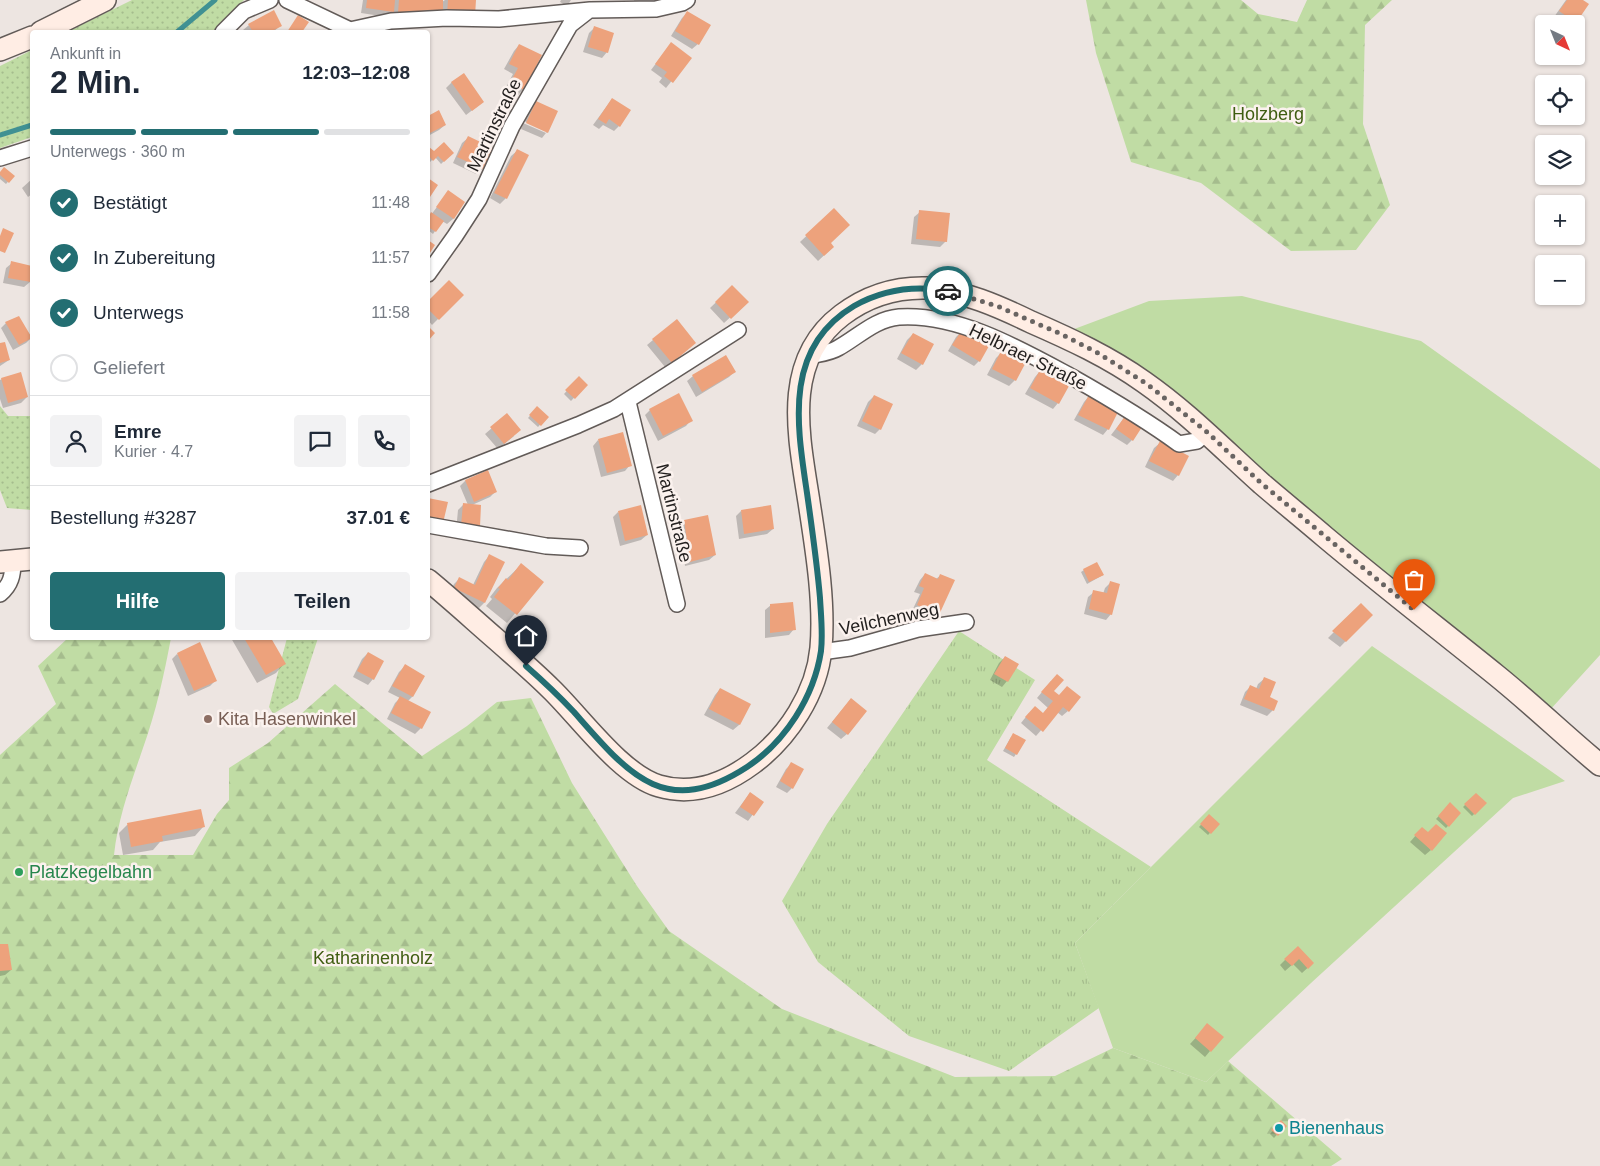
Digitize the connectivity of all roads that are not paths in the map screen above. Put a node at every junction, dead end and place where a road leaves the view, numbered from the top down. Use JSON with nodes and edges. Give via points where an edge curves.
{"nodes":[{"id":1,"x":105,"y":0,"type":"edge"},
{"id":2,"x":270,"y":0,"type":"edge"},
{"id":3,"x":287,"y":0,"type":"edge"},
{"id":4,"x":602,"y":0,"type":"edge"},
{"id":5,"x":688,"y":0,"type":"edge"},
{"id":6,"x":590,"y":10,"type":"junction"},
{"id":7,"x":45,"y":30,"type":"edge"},
{"id":8,"x":225,"y":30,"type":"edge"},
{"id":9,"x":30,"y":38,"type":"edge"},
{"id":10,"x":0,"y":50,"type":"edge"},
{"id":11,"x":30,"y":149,"type":"edge"},
{"id":12,"x":0,"y":158,"type":"edge"},
{"id":13,"x":430,"y":271,"type":"edge"},
{"id":14,"x":738,"y":330,"type":"dead end"},
{"id":15,"x":809,"y":356,"type":"junction"},
{"id":16,"x":628,"y":402,"type":"junction"},
{"id":17,"x":1207,"y":432,"type":"junction"},
{"id":18,"x":430,"y":483,"type":"edge"},
{"id":19,"x":430,"y":525,"type":"edge"},
{"id":20,"x":580,"y":548,"type":"dead end"},
{"id":21,"x":15,"y":561,"type":"edge"},
{"id":22,"x":435,"y":586,"type":"edge"},
{"id":23,"x":0,"y":594,"type":"edge"},
{"id":24,"x":677,"y":604,"type":"dead end"},
{"id":25,"x":966,"y":622,"type":"dead end"},
{"id":26,"x":821,"y":652,"type":"junction"},
{"id":27,"x":1600,"y":765,"type":"edge"}],
"edges":[{"from":1,"to":7,"type":"main road"},
{"from":2,"to":8,"type":"street","via":[[244,11]]},
{"from":3,"to":6,"type":"street","via":[[350,30],[390,21],[499,19]]},
{"from":4,"to":6,"type":"street","name":"Martinstraße"},
{"from":5,"to":6,"type":"street","via":[[656,9]]},
{"from":6,"to":13,"type":"street","name":"Martinstraße","via":[[570,25],[512,126],[479,199]]},
{"from":9,"to":10,"type":"main road"},
{"from":11,"to":12,"type":"street"},
{"from":14,"to":16,"type":"street"},
{"from":15,"to":17,"type":"street","name":"Helbraer Straße","via":[[837,350],[870,326],[897,317],[932,318],[968,327],[1039,359],[1122,405],[1179,444],[1197,441]]},
{"from":15,"to":17,"type":"main road","name":"Helbraer Straße","via":[[818,338],[832,323],[871,297],[904,289],[946,290],[997,306],[1098,353],[1147,384]]},
{"from":15,"to":26,"type":"main road","name":"Helbraer Straße","via":[[800,388],[798,423],[819,582]]},
{"from":16,"to":18,"type":"street"},
{"from":16,"to":24,"type":"street","name":"Martinstraße"},
{"from":17,"to":27,"type":"main road","name":"Helbraer Straße","via":[[1261,483],[1548,718]]},
{"from":19,"to":20,"type":"street","via":[[546,546]]},
{"from":21,"to":23,"type":"street","via":[[13,574]]},
{"from":22,"to":26,"type":"main road","name":"Helbraer Straße","via":[[550,687],[624,766],[639,778],[665,788],[688,790],[712,786],[739,772],[765,752],[786,731],[802,705]]},
{"from":25,"to":26,"type":"street","name":"Veilchenweg","via":[[918,629],[850,648]]}]}
